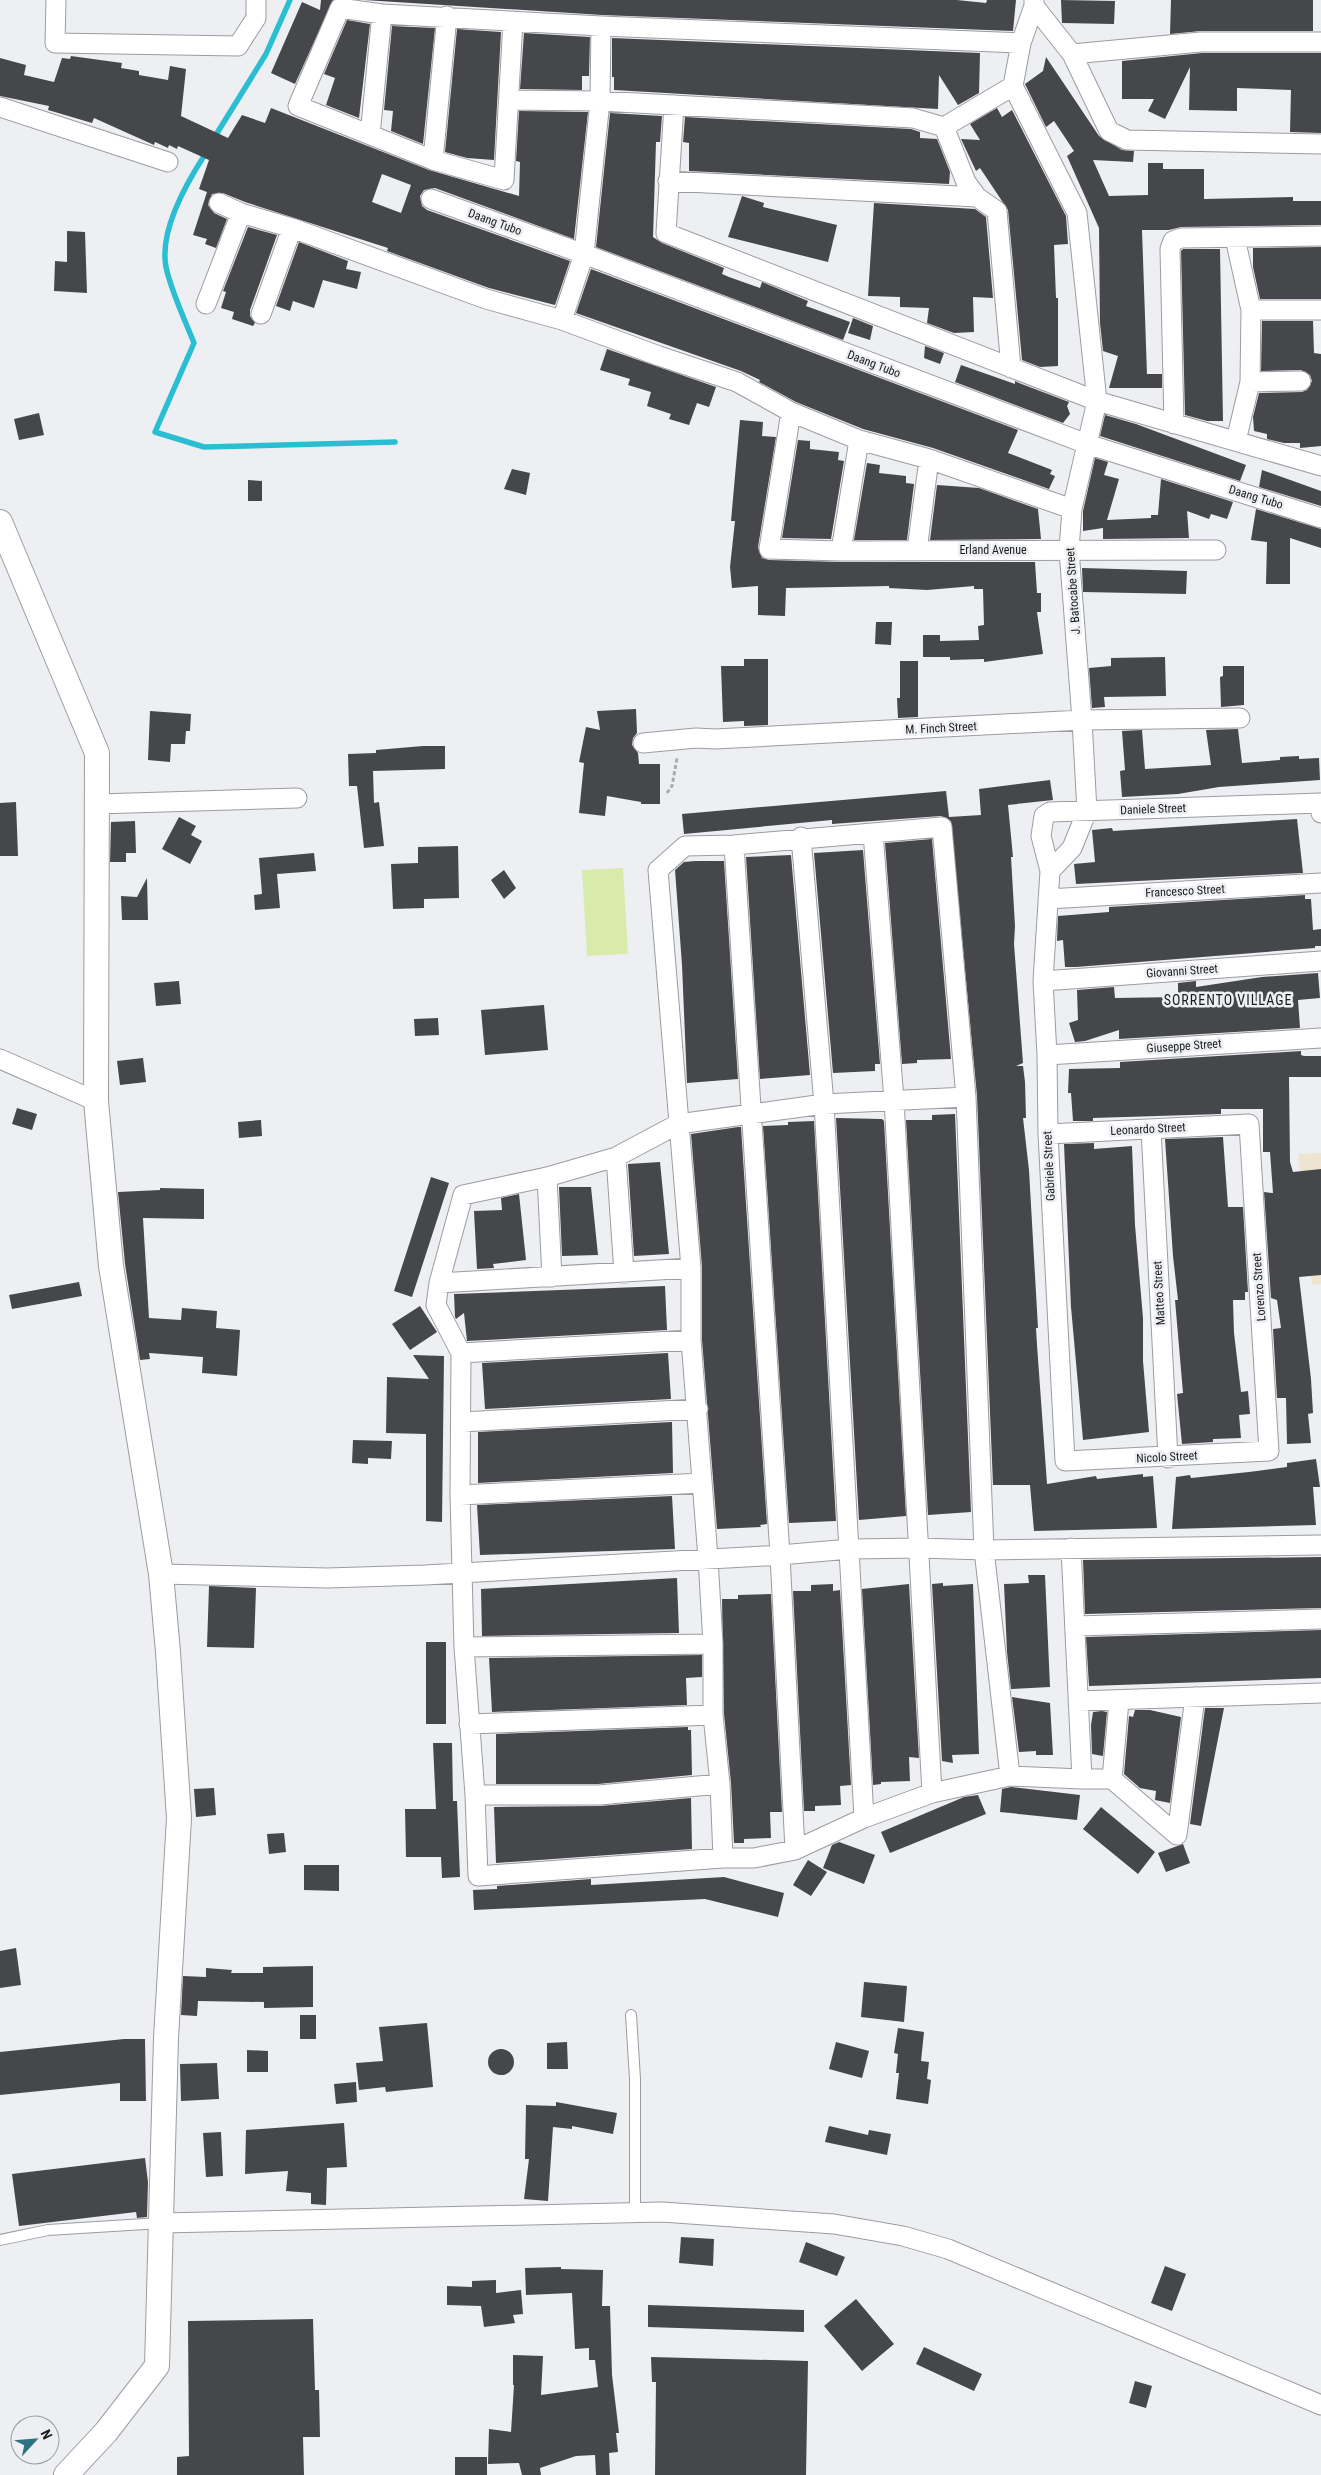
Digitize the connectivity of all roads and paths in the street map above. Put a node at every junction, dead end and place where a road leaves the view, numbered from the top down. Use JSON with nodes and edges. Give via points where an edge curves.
{"nodes":[{"id":1,"x":56,"y":0,"type":"edge"},
{"id":2,"x":256,"y":0,"type":"edge"},
{"id":3,"x":1034,"y":3,"type":"edge"},
{"id":4,"x":382,"y":14,"type":"junction"},
{"id":5,"x":447,"y":16,"type":"junction"},
{"id":6,"x":513,"y":21,"type":"junction"},
{"id":7,"x":601,"y":26,"type":"junction"},
{"id":8,"x":1321,"y":42,"type":"edge"},
{"id":9,"x":1021,"y":43,"type":"junction"},
{"id":10,"x":1072,"y":54,"type":"junction"},
{"id":11,"x":1012,"y":86,"type":"junction"},
{"id":12,"x":509,"y":100,"type":"junction"},
{"id":13,"x":600,"y":101,"type":"junction"},
{"id":14,"x":674,"y":105,"type":"junction"},
{"id":15,"x":0,"y":107,"type":"edge"},
{"id":16,"x":944,"y":127,"type":"junction"},
{"id":17,"x":370,"y":135,"type":"junction"},
{"id":18,"x":1321,"y":144,"type":"edge"},
{"id":19,"x":433,"y":160,"type":"junction"},
{"id":20,"x":168,"y":162,"type":"dead end"},
{"id":21,"x":668,"y":182,"type":"junction"},
{"id":22,"x":977,"y":197,"type":"junction"},
{"id":23,"x":431,"y":199,"type":"dead end"},
{"id":24,"x":219,"y":203,"type":"dead end"},
{"id":25,"x":240,"y":213,"type":"junction"},
{"id":26,"x":292,"y":228,"type":"junction"},
{"id":27,"x":1321,"y":236,"type":"edge"},
{"id":28,"x":1235,"y":238,"type":"junction"},
{"id":29,"x":584,"y":254,"type":"junction"},
{"id":30,"x":206,"y":304,"type":"dead end"},
{"id":31,"x":1251,"y":310,"type":"junction"},
{"id":32,"x":1321,"y":310,"type":"edge"},
{"id":33,"x":262,"y":314,"type":"dead end"},
{"id":34,"x":562,"y":320,"type":"junction"},
{"id":35,"x":1011,"y":368,"type":"junction"},
{"id":36,"x":1301,"y":381,"type":"dead end"},
{"id":37,"x":1250,"y":382,"type":"junction"},
{"id":38,"x":1097,"y":401,"type":"junction"},
{"id":39,"x":791,"y":412,"type":"junction"},
{"id":40,"x":1174,"y":424,"type":"junction"},
{"id":41,"x":859,"y":440,"type":"junction"},
{"id":42,"x":1236,"y":441,"type":"junction"},
{"id":43,"x":1087,"y":444,"type":"junction"},
{"id":44,"x":929,"y":459,"type":"junction"},
{"id":45,"x":1321,"y":466,"type":"edge"},
{"id":46,"x":1072,"y":509,"type":"junction"},
{"id":47,"x":1321,"y":518,"type":"edge"},
{"id":48,"x":0,"y":522,"type":"edge"},
{"id":49,"x":917,"y":550,"type":"junction"},
{"id":50,"x":1069,"y":550,"type":"junction"},
{"id":51,"x":1216,"y":550,"type":"dead end"},
{"id":52,"x":841,"y":551,"type":"junction"},
{"id":53,"x":1240,"y":718,"type":"dead end"},
{"id":54,"x":1082,"y":720,"type":"junction"},
{"id":55,"x":679,"y":740,"type":"junction"},
{"id":56,"x":643,"y":743,"type":"dead end"},
{"id":57,"x":667,"y":793,"type":"dead end"},
{"id":58,"x":297,"y":798,"type":"dead end"},
{"id":59,"x":97,"y":804,"type":"junction"},
{"id":60,"x":1086,"y":807,"type":"junction"},
{"id":61,"x":1321,"y":808,"type":"edge"},
{"id":62,"x":873,"y":833,"type":"junction"},
{"id":63,"x":801,"y":838,"type":"junction"},
{"id":64,"x":734,"y":845,"type":"junction"},
{"id":65,"x":1050,"y":871,"type":"junction"},
{"id":66,"x":1321,"y":883,"type":"edge"},
{"id":67,"x":1048,"y":899,"type":"junction"},
{"id":68,"x":1321,"y":961,"type":"edge"},
{"id":69,"x":1043,"y":981,"type":"junction"},
{"id":70,"x":1321,"y":1038,"type":"edge"},
{"id":71,"x":1047,"y":1055,"type":"junction"},
{"id":72,"x":0,"y":1059,"type":"edge"},
{"id":73,"x":966,"y":1097,"type":"junction"},
{"id":74,"x":894,"y":1100,"type":"junction"},
{"id":75,"x":96,"y":1102,"type":"junction"},
{"id":76,"x":824,"y":1104,"type":"junction"},
{"id":77,"x":752,"y":1114,"type":"junction"},
{"id":78,"x":678,"y":1124,"type":"junction"},
{"id":79,"x":1249,"y":1124,"type":"joint"},
{"id":80,"x":1151,"y":1129,"type":"junction"},
{"id":81,"x":1048,"y":1134,"type":"junction"},
{"id":82,"x":616,"y":1157,"type":"junction"},
{"id":83,"x":547,"y":1177,"type":"junction"},
{"id":84,"x":692,"y":1268,"type":"junction"},
{"id":85,"x":624,"y":1273,"type":"junction"},
{"id":86,"x":552,"y":1277,"type":"junction"},
{"id":87,"x":440,"y":1283,"type":"junction"},
{"id":88,"x":691,"y":1340,"type":"junction"},
{"id":89,"x":461,"y":1353,"type":"junction"},
{"id":90,"x":698,"y":1409,"type":"junction"},
{"id":91,"x":462,"y":1422,"type":"junction"},
{"id":92,"x":1269,"y":1451,"type":"joint"},
{"id":93,"x":1168,"y":1458,"type":"junction"},
{"id":94,"x":1064,"y":1461,"type":"joint"},
{"id":95,"x":702,"y":1483,"type":"junction"},
{"id":96,"x":460,"y":1495,"type":"junction"},
{"id":97,"x":1321,"y":1545,"type":"edge"},
{"id":98,"x":920,"y":1548,"type":"junction"},
{"id":99,"x":1070,"y":1548,"type":"junction"},
{"id":100,"x":850,"y":1549,"type":"junction"},
{"id":101,"x":984,"y":1550,"type":"junction"},
{"id":102,"x":780,"y":1555,"type":"junction"},
{"id":103,"x":708,"y":1558,"type":"junction"},
{"id":104,"x":462,"y":1573,"type":"junction"},
{"id":105,"x":161,"y":1574,"type":"junction"},
{"id":106,"x":1321,"y":1619,"type":"edge"},
{"id":107,"x":1075,"y":1626,"type":"junction"},
{"id":108,"x":713,"y":1644,"type":"junction"},
{"id":109,"x":464,"y":1647,"type":"junction"},
{"id":110,"x":1321,"y":1693,"type":"edge"},
{"id":111,"x":1195,"y":1697,"type":"junction"},
{"id":112,"x":1078,"y":1701,"type":"junction"},
{"id":113,"x":1119,"y":1701,"type":"junction"},
{"id":114,"x":713,"y":1715,"type":"junction"},
{"id":115,"x":470,"y":1724,"type":"junction"},
{"id":116,"x":1010,"y":1776,"type":"junction"},
{"id":117,"x":1082,"y":1779,"type":"junction"},
{"id":118,"x":1112,"y":1779,"type":"junction"},
{"id":119,"x":720,"y":1784,"type":"junction"},
{"id":120,"x":932,"y":1793,"type":"junction"},
{"id":121,"x":475,"y":1795,"type":"junction"},
{"id":122,"x":864,"y":1818,"type":"junction"},
{"id":123,"x":795,"y":1850,"type":"junction"},
{"id":124,"x":723,"y":1858,"type":"junction"},
{"id":125,"x":631,"y":2015,"type":"dead end"},
{"id":126,"x":634,"y":2213,"type":"junction"},
{"id":127,"x":161,"y":2223,"type":"junction"},
{"id":128,"x":0,"y":2240,"type":"edge"},
{"id":129,"x":1321,"y":2405,"type":"edge"},
{"id":130,"x":66,"y":2475,"type":"edge"}],
"edges":[{"from":1,"to":2,"type":"street","via":[[55,43],[238,46],[256,18]]},
{"from":3,"to":9,"type":"street"},
{"from":3,"to":10,"type":"street"},
{"from":4,"to":5,"type":"street"},
{"from":4,"to":17,"type":"street"},
{"from":4,"to":17,"type":"street","via":[[340,8],[298,106]]},
{"from":5,"to":6,"type":"street"},
{"from":5,"to":19,"type":"street"},
{"from":6,"to":7,"type":"street"},
{"from":6,"to":12,"type":"street"},
{"from":7,"to":9,"type":"street"},
{"from":7,"to":13,"type":"street"},
{"from":8,"to":10,"type":"street","via":[[1202,42]]},
{"from":9,"to":11,"type":"street"},
{"from":10,"to":18,"type":"street","via":[[1109,130],[1127,140]]},
{"from":11,"to":16,"type":"street"},
{"from":11,"to":38,"type":"street","name":"J. Batocabe Street","via":[[1077,213]]},
{"from":12,"to":13,"type":"street"},
{"from":12,"to":19,"type":"street","via":[[504,180]]},
{"from":13,"to":14,"type":"street"},
{"from":13,"to":29,"type":"street"},
{"from":14,"to":16,"type":"street","via":[[913,118]]},
{"from":14,"to":21,"type":"street"},
{"from":15,"to":20,"type":"street"},
{"from":16,"to":22,"type":"street","via":[[966,182]]},
{"from":17,"to":19,"type":"street"},
{"from":21,"to":22,"type":"street"},
{"from":21,"to":35,"type":"street","via":[[666,233]]},
{"from":22,"to":35,"type":"street","via":[[997,210]]},
{"from":23,"to":29,"type":"street","name":"Daang Tubo"},
{"from":24,"to":25,"type":"street"},
{"from":25,"to":26,"type":"street"},
{"from":25,"to":30,"type":"street"},
{"from":26,"to":33,"type":"street"},
{"from":26,"to":34,"type":"street","via":[[486,299]]},
{"from":27,"to":28,"type":"street"},
{"from":28,"to":31,"type":"street"},
{"from":28,"to":40,"type":"street","via":[[1181,238],[1173,241],[1170,249]]},
{"from":29,"to":34,"type":"street"},
{"from":29,"to":43,"type":"street","name":"Daang Tubo"},
{"from":31,"to":32,"type":"street"},
{"from":31,"to":37,"type":"street"},
{"from":34,"to":39,"type":"street","via":[[737,382]]},
{"from":35,"to":38,"type":"street"},
{"from":36,"to":37,"type":"street"},
{"from":37,"to":42,"type":"street"},
{"from":38,"to":40,"type":"street"},
{"from":38,"to":43,"type":"street","name":"J. Batocabe Street"},
{"from":39,"to":41,"type":"street"},
{"from":39,"to":52,"type":"street","name":"Erland Avenue","via":[[770,549]]},
{"from":40,"to":42,"type":"street"},
{"from":41,"to":44,"type":"street"},
{"from":41,"to":52,"type":"street"},
{"from":42,"to":45,"type":"street"},
{"from":43,"to":46,"type":"street","name":"J. Batocabe Street"},
{"from":43,"to":47,"type":"street","name":"Daang Tubo"},
{"from":44,"to":46,"type":"street"},
{"from":44,"to":49,"type":"street"},
{"from":46,"to":50,"type":"street","name":"J. Batocabe Street"},
{"from":48,"to":59,"type":"street","via":[[97,753]]},
{"from":49,"to":50,"type":"street","name":"Erland Avenue"},
{"from":49,"to":52,"type":"street","name":"Erland Avenue"},
{"from":50,"to":51,"type":"street","name":"Erland Avenue"},
{"from":50,"to":54,"type":"street","name":"J. Batocabe Street"},
{"from":53,"to":54,"type":"street","name":"M. Finch Street"},
{"from":54,"to":55,"type":"street","name":"M. Finch Street"},
{"from":54,"to":60,"type":"street","name":"J. Batocabe Street"},
{"from":55,"to":56,"type":"street","name":"M. Finch Street"},
{"from":55,"to":57,"type":"path","via":[[674,776]]},
{"from":58,"to":59,"type":"street"},
{"from":59,"to":75,"type":"street"},
{"from":60,"to":61,"type":"street","name":"Daniele Street"},
{"from":60,"to":65,"type":"street","via":[[1072,848]]},
{"from":60,"to":65,"type":"street","name":"Daniele Street","via":[[1050,812],[1044,816],[1041,836]]},
{"from":62,"to":63,"type":"street"},
{"from":62,"to":73,"type":"street","via":[[942,827]]},
{"from":62,"to":74,"type":"street"},
{"from":63,"to":64,"type":"street"},
{"from":63,"to":76,"type":"street"},
{"from":64,"to":77,"type":"street"},
{"from":64,"to":78,"type":"street","via":[[685,846],[658,870]]},
{"from":65,"to":67,"type":"street","name":"Gabriele Street"},
{"from":66,"to":67,"type":"street","name":"Francesco Street"},
{"from":67,"to":69,"type":"street","name":"Gabriele Street"},
{"from":68,"to":69,"type":"street","name":"Giovanni Street"},
{"from":69,"to":71,"type":"street","name":"Gabriele Street"},
{"from":70,"to":71,"type":"street","name":"Giuseppe Street"},
{"from":71,"to":81,"type":"street","name":"Gabriele Street"},
{"from":72,"to":75,"type":"street"},
{"from":73,"to":74,"type":"street"},
{"from":73,"to":101,"type":"street"},
{"from":74,"to":76,"type":"street"},
{"from":74,"to":98,"type":"street"},
{"from":75,"to":105,"type":"street","via":[[112,1266]]},
{"from":76,"to":77,"type":"street"},
{"from":76,"to":100,"type":"street"},
{"from":77,"to":78,"type":"street"},
{"from":77,"to":102,"type":"street"},
{"from":78,"to":82,"type":"street"},
{"from":78,"to":84,"type":"street"},
{"from":79,"to":80,"type":"street","name":"Leonardo Street"},
{"from":79,"to":92,"type":"street","name":"Lorenzo Street"},
{"from":80,"to":81,"type":"street","name":"Leonardo Street"},
{"from":80,"to":93,"type":"street","name":"Matteo Street"},
{"from":81,"to":94,"type":"street","name":"Gabriele Street"},
{"from":82,"to":83,"type":"street"},
{"from":82,"to":85,"type":"street"},
{"from":83,"to":86,"type":"street"},
{"from":83,"to":87,"type":"street","via":[[463,1195]]},
{"from":84,"to":85,"type":"street"},
{"from":84,"to":88,"type":"street"},
{"from":85,"to":86,"type":"street"},
{"from":86,"to":87,"type":"street"},
{"from":87,"to":89,"type":"street","via":[[436,1305]]},
{"from":88,"to":89,"type":"street"},
{"from":88,"to":90,"type":"street"},
{"from":89,"to":91,"type":"street"},
{"from":90,"to":91,"type":"street"},
{"from":90,"to":95,"type":"street"},
{"from":91,"to":96,"type":"street"},
{"from":92,"to":93,"type":"street","name":"Nicolo Street"},
{"from":93,"to":94,"type":"street","name":"Nicolo Street"},
{"from":95,"to":96,"type":"street"},
{"from":95,"to":103,"type":"street"},
{"from":96,"to":104,"type":"street"},
{"from":97,"to":99,"type":"street"},
{"from":98,"to":100,"type":"street"},
{"from":98,"to":101,"type":"street"},
{"from":98,"to":120,"type":"street"},
{"from":99,"to":101,"type":"street"},
{"from":99,"to":107,"type":"street"},
{"from":100,"to":102,"type":"street"},
{"from":100,"to":122,"type":"street"},
{"from":101,"to":116,"type":"street"},
{"from":102,"to":103,"type":"street"},
{"from":102,"to":123,"type":"street"},
{"from":103,"to":104,"type":"street"},
{"from":103,"to":108,"type":"street"},
{"from":104,"to":105,"type":"street","via":[[327,1578]]},
{"from":104,"to":109,"type":"street"},
{"from":105,"to":127,"type":"street","via":[[179,1818],[166,2038]]},
{"from":106,"to":107,"type":"street"},
{"from":107,"to":112,"type":"street"},
{"from":108,"to":109,"type":"street"},
{"from":108,"to":114,"type":"street"},
{"from":109,"to":115,"type":"street"},
{"from":110,"to":111,"type":"street"},
{"from":111,"to":113,"type":"street"},
{"from":111,"to":118,"type":"street","via":[[1177,1835]]},
{"from":112,"to":113,"type":"street"},
{"from":112,"to":117,"type":"street"},
{"from":113,"to":118,"type":"street"},
{"from":114,"to":115,"type":"street"},
{"from":114,"to":119,"type":"street"},
{"from":115,"to":121,"type":"street"},
{"from":116,"to":117,"type":"street"},
{"from":116,"to":120,"type":"street"},
{"from":117,"to":118,"type":"street"},
{"from":119,"to":121,"type":"street","via":[[599,1794]]},
{"from":119,"to":124,"type":"street"},
{"from":120,"to":122,"type":"street"},
{"from":121,"to":124,"type":"street","via":[[478,1876]]},
{"from":122,"to":123,"type":"street"},
{"from":123,"to":124,"type":"street","via":[[754,1858]]},
{"from":125,"to":126,"type":"lane","via":[[635,2080]]},
{"from":126,"to":127,"type":"street"},
{"from":126,"to":129,"type":"street","via":[[662,2212],[834,2224],[948,2249]]},
{"from":127,"to":128,"type":"lane","via":[[48,2230]]},
{"from":127,"to":130,"type":"street","via":[[157,2366],[106,2432]]}]}
